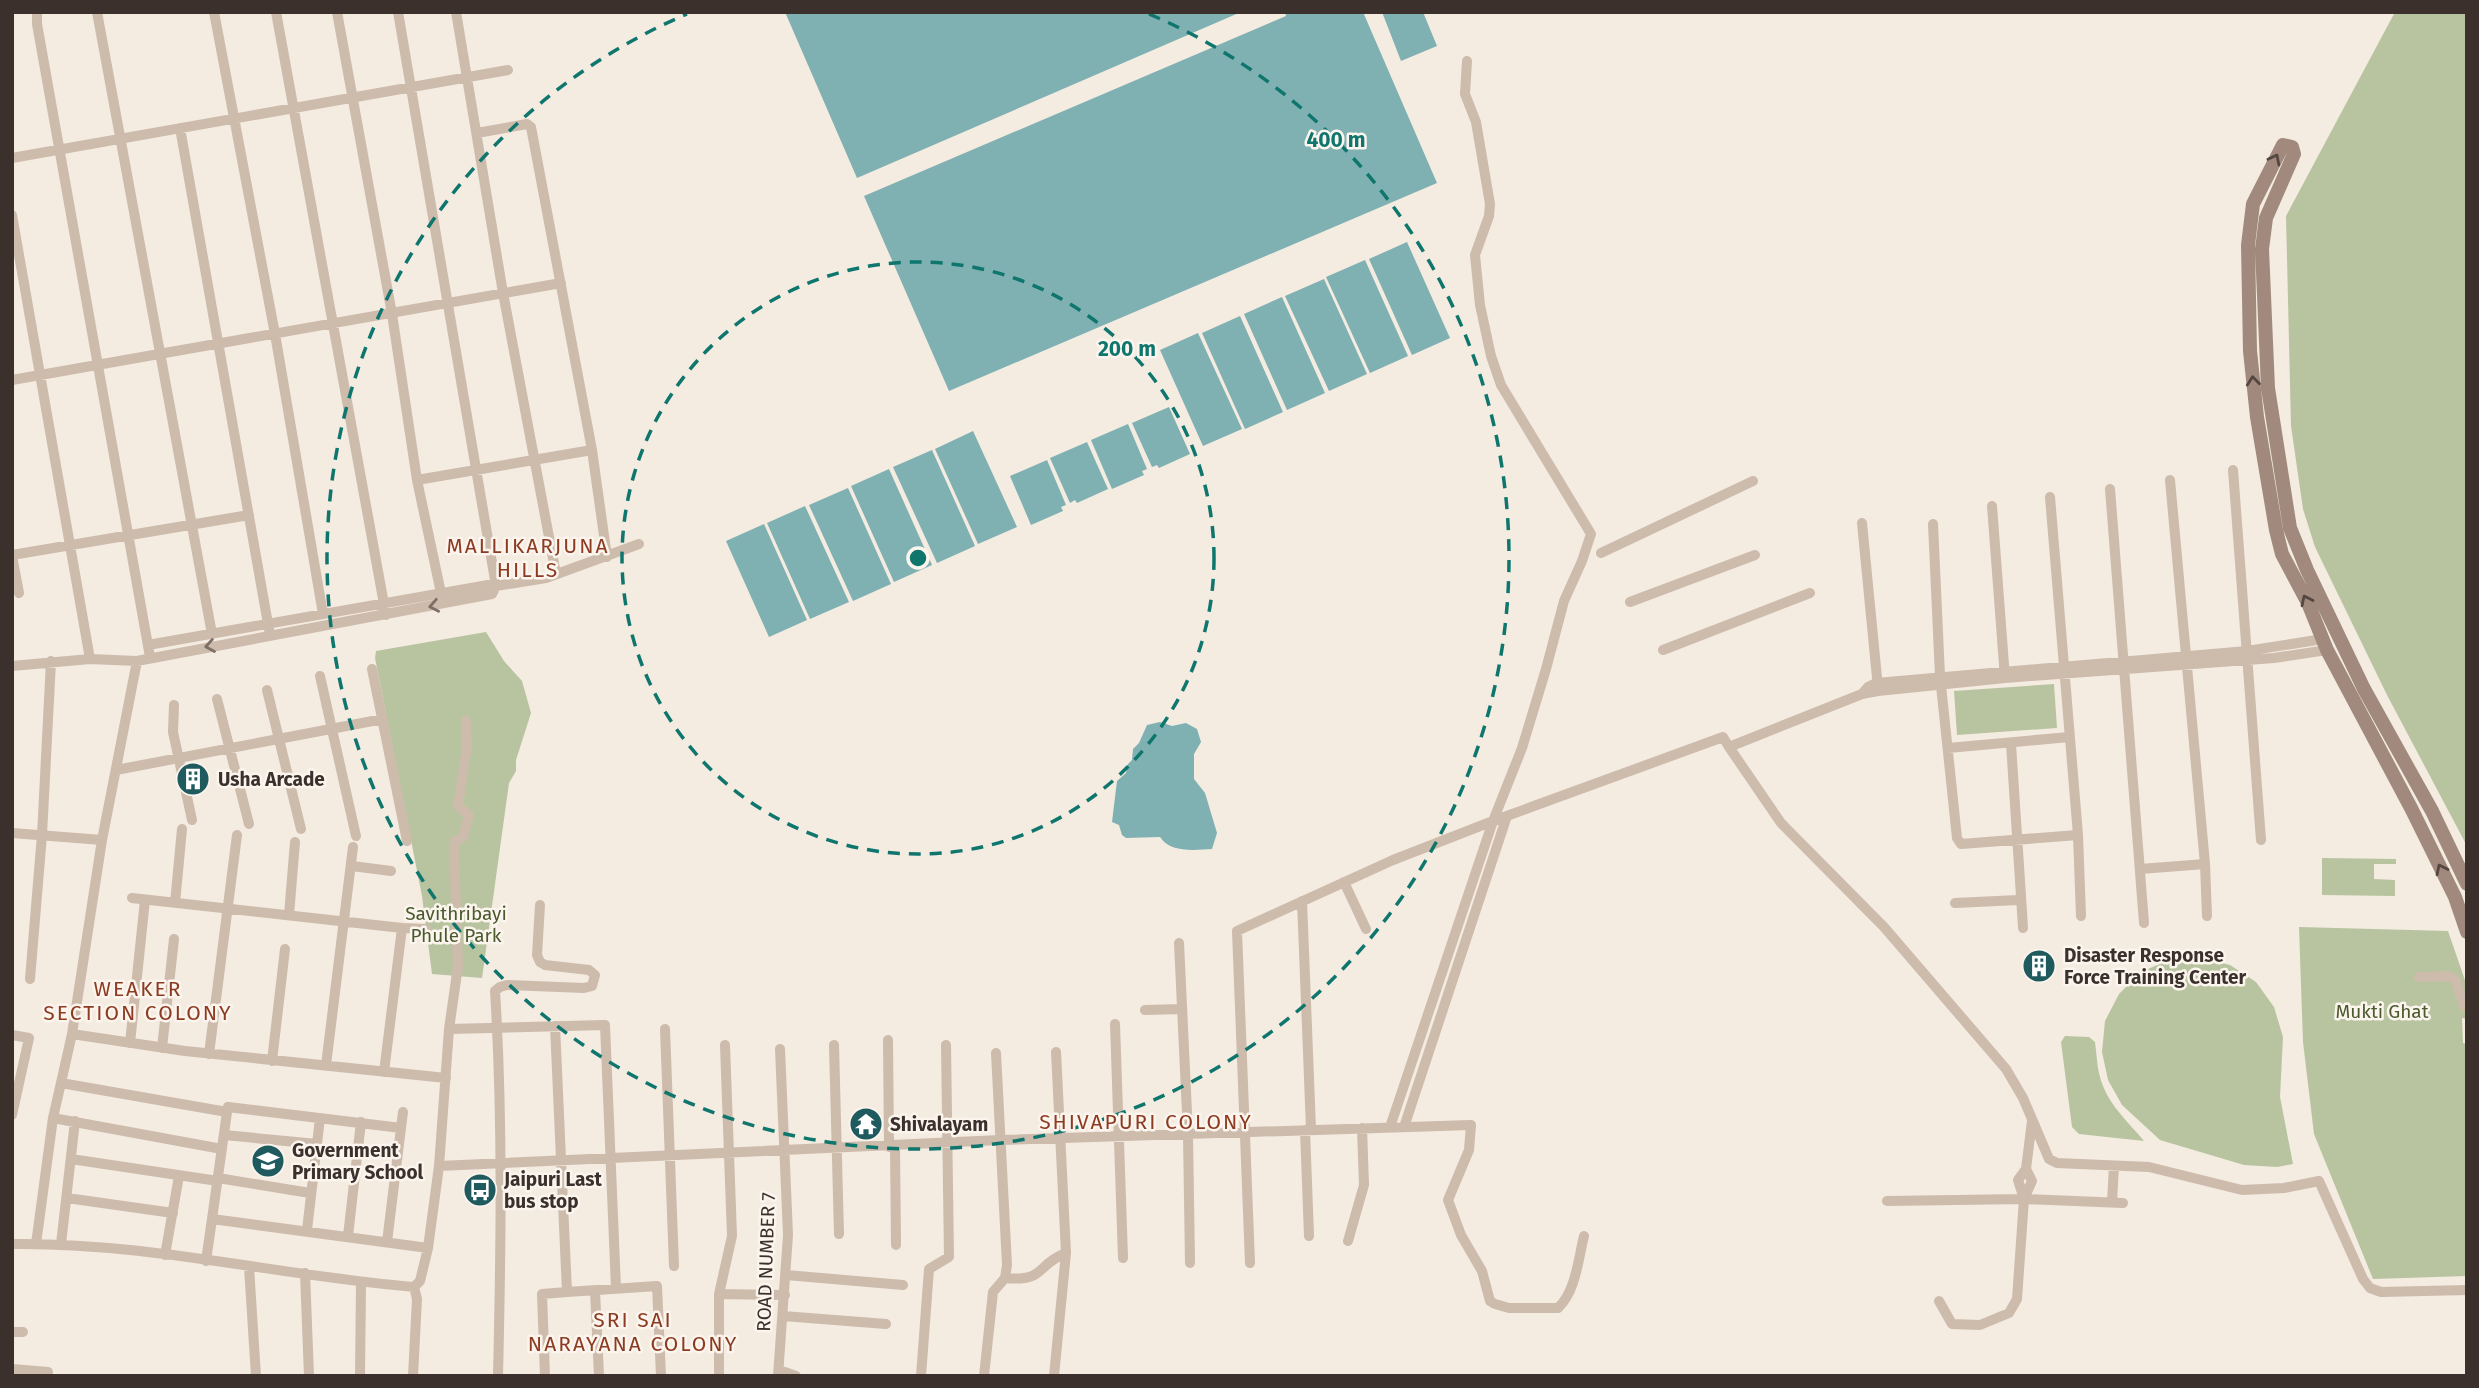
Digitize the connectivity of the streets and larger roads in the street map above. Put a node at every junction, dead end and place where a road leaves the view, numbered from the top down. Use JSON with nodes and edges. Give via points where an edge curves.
{"nodes":[{"id":1,"x":37,"y":12,"type":"edge"},
{"id":2,"x":97,"y":12,"type":"edge"},
{"id":3,"x":214,"y":12,"type":"edge"},
{"id":4,"x":276,"y":12,"type":"edge"},
{"id":5,"x":337,"y":12,"type":"edge"},
{"id":6,"x":398,"y":12,"type":"edge"},
{"id":7,"x":456,"y":12,"type":"edge"},
{"id":8,"x":1467,"y":61,"type":"dead end"},
{"id":9,"x":508,"y":69,"type":"dead end"},
{"id":10,"x":468,"y":77,"type":"junction"},
{"id":11,"x":412,"y":87,"type":"junction"},
{"id":12,"x":352,"y":97,"type":"junction"},
{"id":13,"x":293,"y":108,"type":"junction"},
{"id":14,"x":233,"y":118,"type":"junction"},
{"id":15,"x":180,"y":128,"type":"junction"},
{"id":16,"x":477,"y":133,"type":"junction"},
{"id":17,"x":120,"y":139,"type":"junction"},
{"id":18,"x":59,"y":149,"type":"junction"},
{"id":19,"x":12,"y":158,"type":"edge"},
{"id":20,"x":12,"y":215,"type":"edge"},
{"id":21,"x":561,"y":283,"type":"junction"},
{"id":22,"x":503,"y":293,"type":"junction"},
{"id":23,"x":447,"y":304,"type":"junction"},
{"id":24,"x":391,"y":314,"type":"junction"},
{"id":25,"x":333,"y":324,"type":"junction"},
{"id":26,"x":275,"y":334,"type":"junction"},
{"id":27,"x":218,"y":344,"type":"junction"},
{"id":28,"x":160,"y":353,"type":"junction"},
{"id":29,"x":98,"y":364,"type":"junction"},
{"id":30,"x":41,"y":377,"type":"junction"},
{"id":31,"x":12,"y":380,"type":"edge"},
{"id":32,"x":2277,"y":444,"type":"junction"},
{"id":33,"x":2262,"y":446,"type":"junction"},
{"id":34,"x":592,"y":450,"type":"junction"},
{"id":35,"x":534,"y":460,"type":"junction"},
{"id":36,"x":475,"y":470,"type":"junction"},
{"id":37,"x":2233,"y":470,"type":"dead end"},
{"id":38,"x":417,"y":480,"type":"junction"},
{"id":39,"x":2170,"y":480,"type":"dead end"},
{"id":40,"x":1753,"y":481,"type":"dead end"},
{"id":41,"x":2110,"y":489,"type":"dead end"},
{"id":42,"x":2050,"y":497,"type":"dead end"},
{"id":43,"x":1992,"y":506,"type":"dead end"},
{"id":44,"x":249,"y":515,"type":"junction"},
{"id":45,"x":1862,"y":523,"type":"dead end"},
{"id":46,"x":1933,"y":524,"type":"dead end"},
{"id":47,"x":192,"y":525,"type":"junction"},
{"id":48,"x":129,"y":537,"type":"junction"},
{"id":49,"x":71,"y":544,"type":"junction"},
{"id":50,"x":639,"y":544,"type":"dead end"},
{"id":51,"x":1601,"y":553,"type":"dead end"},
{"id":52,"x":1755,"y":555,"type":"dead end"},
{"id":53,"x":12,"y":556,"type":"edge"},
{"id":54,"x":607,"y":557,"type":"junction"},
{"id":55,"x":556,"y":574,"type":"junction"},
{"id":56,"x":496,"y":586,"type":"junction"},
{"id":57,"x":19,"y":593,"type":"dead end"},
{"id":58,"x":441,"y":593,"type":"junction"},
{"id":59,"x":1810,"y":593,"type":"dead end"},
{"id":60,"x":1630,"y":602,"type":"dead end"},
{"id":61,"x":384,"y":603,"type":"junction"},
{"id":62,"x":324,"y":614,"type":"junction"},
{"id":63,"x":386,"y":615,"type":"junction"},
{"id":64,"x":268,"y":623,"type":"junction"},
{"id":65,"x":212,"y":634,"type":"junction"},
{"id":66,"x":270,"y":635,"type":"junction"},
{"id":67,"x":148,"y":645,"type":"junction"},
{"id":68,"x":2325,"y":645,"type":"junction"},
{"id":69,"x":1663,"y":650,"type":"dead end"},
{"id":70,"x":2247,"y":656,"type":"junction"},
{"id":71,"x":150,"y":657,"type":"junction"},
{"id":72,"x":90,"y":659,"type":"junction"},
{"id":73,"x":2185,"y":660,"type":"junction"},
{"id":74,"x":51,"y":661,"type":"junction"},
{"id":75,"x":137,"y":661,"type":"junction"},
{"id":76,"x":2123,"y":665,"type":"junction"},
{"id":77,"x":12,"y":666,"type":"edge"},
{"id":78,"x":372,"y":669,"type":"dead end"},
{"id":79,"x":2063,"y":670,"type":"junction"},
{"id":80,"x":2005,"y":675,"type":"junction"},
{"id":81,"x":320,"y":676,"type":"dead end"},
{"id":82,"x":1941,"y":680,"type":"junction"},
{"id":83,"x":1877,"y":687,"type":"junction"},
{"id":84,"x":267,"y":690,"type":"dead end"},
{"id":85,"x":217,"y":699,"type":"dead end"},
{"id":86,"x":174,"y":705,"type":"dead end"},
{"id":87,"x":383,"y":719,"type":"junction"},
{"id":88,"x":466,"y":721,"type":"dead end"},
{"id":89,"x":330,"y":729,"type":"junction"},
{"id":90,"x":2069,"y":737,"type":"junction"},
{"id":91,"x":279,"y":739,"type":"junction"},
{"id":92,"x":2011,"y":744,"type":"junction"},
{"id":93,"x":1729,"y":747,"type":"junction"},
{"id":94,"x":229,"y":748,"type":"junction"},
{"id":95,"x":1948,"y":748,"type":"junction"},
{"id":96,"x":177,"y":758,"type":"junction"},
{"id":97,"x":116,"y":770,"type":"junction"},
{"id":98,"x":1507,"y":816,"type":"junction"},
{"id":99,"x":192,"y":820,"type":"dead end"},
{"id":100,"x":1493,"y":821,"type":"junction"},
{"id":101,"x":248,"y":824,"type":"dead end"},
{"id":102,"x":182,"y":829,"type":"dead end"},
{"id":103,"x":301,"y":829,"type":"dead end"},
{"id":104,"x":12,"y":833,"type":"edge"},
{"id":105,"x":43,"y":835,"type":"junction"},
{"id":106,"x":237,"y":835,"type":"dead end"},
{"id":107,"x":2078,"y":835,"type":"junction"},
{"id":108,"x":2018,"y":839,"type":"junction"},
{"id":109,"x":102,"y":840,"type":"junction"},
{"id":110,"x":2261,"y":840,"type":"dead end"},
{"id":111,"x":407,"y":841,"type":"dead end"},
{"id":112,"x":295,"y":842,"type":"dead end"},
{"id":113,"x":2205,"y":864,"type":"junction"},
{"id":114,"x":352,"y":866,"type":"junction"},
{"id":115,"x":2140,"y":869,"type":"junction"},
{"id":116,"x":391,"y":871,"type":"dead end"},
{"id":117,"x":1344,"y":882,"type":"junction"},
{"id":118,"x":2467,"y":884,"type":"edge"},
{"id":119,"x":2021,"y":896,"type":"junction"},
{"id":120,"x":132,"y":898,"type":"dead end"},
{"id":121,"x":145,"y":900,"type":"junction"},
{"id":122,"x":1302,"y":901,"type":"junction"},
{"id":123,"x":175,"y":902,"type":"junction"},
{"id":124,"x":1955,"y":902,"type":"dead end"},
{"id":125,"x":540,"y":905,"type":"dead end"},
{"id":126,"x":228,"y":909,"type":"junction"},
{"id":127,"x":289,"y":915,"type":"junction"},
{"id":128,"x":2081,"y":916,"type":"dead end"},
{"id":129,"x":2207,"y":916,"type":"dead end"},
{"id":130,"x":344,"y":922,"type":"junction"},
{"id":131,"x":2144,"y":923,"type":"dead end"},
{"id":132,"x":402,"y":928,"type":"junction"},
{"id":133,"x":2023,"y":928,"type":"dead end"},
{"id":134,"x":426,"y":929,"type":"dead end"},
{"id":135,"x":1366,"y":929,"type":"dead end"},
{"id":136,"x":2467,"y":932,"type":"edge"},
{"id":137,"x":174,"y":939,"type":"dead end"},
{"id":138,"x":1179,"y":943,"type":"dead end"},
{"id":139,"x":285,"y":949,"type":"dead end"},
{"id":140,"x":2419,"y":977,"type":"dead end"},
{"id":141,"x":1446,"y":978,"type":"junction"},
{"id":142,"x":30,"y":979,"type":"dead end"},
{"id":143,"x":2467,"y":1007,"type":"edge"},
{"id":144,"x":1181,"y":1009,"type":"junction"},
{"id":145,"x":1145,"y":1010,"type":"dead end"},
{"id":146,"x":1115,"y":1024,"type":"dead end"},
{"id":147,"x":555,"y":1026,"type":"junction"},
{"id":148,"x":497,"y":1027,"type":"junction"},
{"id":149,"x":449,"y":1029,"type":"junction"},
{"id":150,"x":666,"y":1029,"type":"dead end"},
{"id":151,"x":72,"y":1034,"type":"junction"},
{"id":152,"x":12,"y":1035,"type":"edge"},
{"id":153,"x":888,"y":1040,"type":"dead end"},
{"id":154,"x":130,"y":1043,"type":"junction"},
{"id":155,"x":725,"y":1045,"type":"dead end"},
{"id":156,"x":834,"y":1045,"type":"dead end"},
{"id":157,"x":946,"y":1045,"type":"dead end"},
{"id":158,"x":162,"y":1048,"type":"junction"},
{"id":159,"x":780,"y":1049,"type":"dead end"},
{"id":160,"x":1056,"y":1052,"type":"dead end"},
{"id":161,"x":996,"y":1053,"type":"dead end"},
{"id":162,"x":209,"y":1054,"type":"junction"},
{"id":163,"x":272,"y":1060,"type":"junction"},
{"id":164,"x":326,"y":1065,"type":"junction"},
{"id":165,"x":384,"y":1072,"type":"junction"},
{"id":166,"x":446,"y":1078,"type":"junction"},
{"id":167,"x":61,"y":1083,"type":"junction"},
{"id":168,"x":227,"y":1112,"type":"junction"},
{"id":169,"x":403,"y":1112,"type":"dead end"},
{"id":170,"x":12,"y":1115,"type":"edge"},
{"id":171,"x":54,"y":1118,"type":"junction"},
{"id":172,"x":320,"y":1118,"type":"junction"},
{"id":173,"x":2032,"y":1118,"type":"junction"},
{"id":174,"x":75,"y":1121,"type":"junction"},
{"id":175,"x":361,"y":1122,"type":"junction"},
{"id":176,"x":1390,"y":1127,"type":"junction"},
{"id":177,"x":1404,"y":1127,"type":"junction"},
{"id":178,"x":401,"y":1128,"type":"junction"},
{"id":179,"x":1362,"y":1128,"type":"junction"},
{"id":180,"x":1308,"y":1129,"type":"junction"},
{"id":181,"x":1245,"y":1132,"type":"junction"},
{"id":182,"x":1188,"y":1134,"type":"junction"},
{"id":183,"x":224,"y":1135,"type":"junction"},
{"id":184,"x":1118,"y":1137,"type":"junction"},
{"id":185,"x":1060,"y":1139,"type":"junction"},
{"id":186,"x":1000,"y":1140,"type":"junction"},
{"id":187,"x":948,"y":1143,"type":"junction"},
{"id":188,"x":317,"y":1144,"type":"junction"},
{"id":189,"x":892,"y":1147,"type":"junction"},
{"id":190,"x":837,"y":1148,"type":"junction"},
{"id":191,"x":222,"y":1149,"type":"junction"},
{"id":192,"x":786,"y":1150,"type":"junction"},
{"id":193,"x":728,"y":1153,"type":"junction"},
{"id":194,"x":670,"y":1156,"type":"junction"},
{"id":195,"x":611,"y":1158,"type":"junction"},
{"id":196,"x":71,"y":1159,"type":"junction"},
{"id":197,"x":560,"y":1161,"type":"junction"},
{"id":198,"x":501,"y":1163,"type":"junction"},
{"id":199,"x":439,"y":1166,"type":"junction"},
{"id":200,"x":2114,"y":1166,"type":"junction"},
{"id":201,"x":179,"y":1176,"type":"junction"},
{"id":202,"x":218,"y":1180,"type":"junction"},
{"id":203,"x":310,"y":1193,"type":"junction"},
{"id":204,"x":67,"y":1198,"type":"junction"},
{"id":205,"x":2024,"y":1199,"type":"junction"},
{"id":206,"x":1888,"y":1201,"type":"dead end"},
{"id":207,"x":173,"y":1213,"type":"junction"},
{"id":208,"x":212,"y":1219,"type":"junction"},
{"id":209,"x":307,"y":1230,"type":"junction"},
{"id":210,"x":839,"y":1234,"type":"dead end"},
{"id":211,"x":348,"y":1236,"type":"junction"},
{"id":212,"x":1309,"y":1236,"type":"dead end"},
{"id":213,"x":1584,"y":1236,"type":"dead end"},
{"id":214,"x":1348,"y":1241,"type":"dead end"},
{"id":215,"x":387,"y":1242,"type":"junction"},
{"id":216,"x":12,"y":1244,"type":"edge"},
{"id":217,"x":36,"y":1244,"type":"junction"},
{"id":218,"x":61,"y":1244,"type":"junction"},
{"id":219,"x":896,"y":1245,"type":"dead end"},
{"id":220,"x":428,"y":1248,"type":"junction"},
{"id":221,"x":1066,"y":1253,"type":"junction"},
{"id":222,"x":165,"y":1255,"type":"junction"},
{"id":223,"x":1123,"y":1258,"type":"dead end"},
{"id":224,"x":206,"y":1261,"type":"junction"},
{"id":225,"x":1190,"y":1263,"type":"dead end"},
{"id":226,"x":1250,"y":1263,"type":"dead end"},
{"id":227,"x":674,"y":1266,"type":"dead end"},
{"id":228,"x":249,"y":1267,"type":"junction"},
{"id":229,"x":305,"y":1273,"type":"junction"},
{"id":230,"x":786,"y":1275,"type":"junction"},
{"id":231,"x":1005,"y":1278,"type":"junction"},
{"id":232,"x":361,"y":1283,"type":"junction"},
{"id":233,"x":903,"y":1285,"type":"dead end"},
{"id":234,"x":414,"y":1287,"type":"junction"},
{"id":235,"x":616,"y":1288,"type":"junction"},
{"id":236,"x":2467,"y":1290,"type":"edge"},
{"id":237,"x":595,"y":1291,"type":"junction"},
{"id":238,"x":567,"y":1293,"type":"junction"},
{"id":239,"x":719,"y":1294,"type":"junction"},
{"id":240,"x":785,"y":1295,"type":"junction"},
{"id":241,"x":1940,"y":1301,"type":"dead end"},
{"id":242,"x":783,"y":1316,"type":"junction"},
{"id":243,"x":886,"y":1324,"type":"dead end"},
{"id":244,"x":12,"y":1369,"type":"edge"},
{"id":245,"x":48,"y":1373,"type":"dead end"},
{"id":246,"x":779,"y":1373,"type":"edge"},
{"id":247,"x":256,"y":1376,"type":"edge"},
{"id":248,"x":309,"y":1376,"type":"edge"},
{"id":249,"x":360,"y":1376,"type":"edge"},
{"id":250,"x":413,"y":1376,"type":"edge"},
{"id":251,"x":498,"y":1376,"type":"edge"},
{"id":252,"x":545,"y":1376,"type":"edge"},
{"id":253,"x":599,"y":1376,"type":"edge"},
{"id":254,"x":661,"y":1376,"type":"edge"},
{"id":255,"x":719,"y":1376,"type":"edge"},
{"id":256,"x":796,"y":1376,"type":"edge"},
{"id":257,"x":921,"y":1376,"type":"edge"},
{"id":258,"x":984,"y":1376,"type":"edge"},
{"id":259,"x":1054,"y":1376,"type":"edge"}],
"edges":[{"from":1,"to":18,"type":"street"},
{"from":2,"to":17,"type":"street"},
{"from":3,"to":14,"type":"street"},
{"from":4,"to":13,"type":"street"},
{"from":5,"to":12,"type":"street"},
{"from":6,"to":11,"type":"street"},
{"from":7,"to":10,"type":"street"},
{"from":8,"to":100,"type":"street","via":[[1465,94],[1476,122],[1490,204],[1475,255],[1491,356],[1501,385],[1591,534],[1564,601],[1522,748]]},
{"from":9,"to":10,"type":"street"},
{"from":10,"to":11,"type":"street"},
{"from":10,"to":16,"type":"street"},
{"from":11,"to":12,"type":"street"},
{"from":11,"to":23,"type":"street"},
{"from":12,"to":13,"type":"street"},
{"from":12,"to":24,"type":"street"},
{"from":13,"to":14,"type":"street"},
{"from":13,"to":25,"type":"street"},
{"from":14,"to":15,"type":"street"},
{"from":14,"to":26,"type":"street"},
{"from":15,"to":17,"type":"street"},
{"from":15,"to":27,"type":"street"},
{"from":16,"to":21,"type":"street","via":[[531,127]]},
{"from":16,"to":22,"type":"street"},
{"from":17,"to":18,"type":"street"},
{"from":17,"to":28,"type":"street"},
{"from":18,"to":19,"type":"street"},
{"from":18,"to":29,"type":"street"},
{"from":20,"to":30,"type":"street"},
{"from":21,"to":22,"type":"street"},
{"from":21,"to":34,"type":"street"},
{"from":22,"to":23,"type":"street"},
{"from":22,"to":35,"type":"street"},
{"from":23,"to":24,"type":"street"},
{"from":23,"to":36,"type":"street"},
{"from":24,"to":25,"type":"street"},
{"from":24,"to":38,"type":"street"},
{"from":25,"to":26,"type":"street"},
{"from":25,"to":61,"type":"street"},
{"from":26,"to":27,"type":"street"},
{"from":26,"to":62,"type":"street"},
{"from":27,"to":28,"type":"street"},
{"from":27,"to":44,"type":"street"},
{"from":28,"to":29,"type":"street"},
{"from":28,"to":47,"type":"street"},
{"from":29,"to":30,"type":"street"},
{"from":29,"to":48,"type":"street"},
{"from":30,"to":31,"type":"street"},
{"from":30,"to":49,"type":"street"},
{"from":32,"to":33,"type":"street"},
{"from":33,"to":32,"type":"street","one_way":true,"via":[[2250,351],[2248,245],[2253,204],[2283,145],[2292,147],[2294,154],[2266,218],[2262,249],[2268,388]]},
{"from":32,"to":118,"type":"street","via":[[2290,528],[2307,570]]},
{"from":68,"to":33,"type":"street","one_way":true,"via":[[2282,554]]},
{"from":34,"to":35,"type":"street"},
{"from":34,"to":54,"type":"street"},
{"from":35,"to":36,"type":"street"},
{"from":35,"to":55,"type":"street"},
{"from":36,"to":38,"type":"street"},
{"from":36,"to":56,"type":"street"},
{"from":37,"to":70,"type":"street"},
{"from":38,"to":58,"type":"street"},
{"from":39,"to":73,"type":"street"},
{"from":40,"to":51,"type":"street"},
{"from":41,"to":76,"type":"street"},
{"from":42,"to":79,"type":"street"},
{"from":43,"to":80,"type":"street"},
{"from":44,"to":47,"type":"street"},
{"from":44,"to":64,"type":"street"},
{"from":45,"to":83,"type":"street"},
{"from":46,"to":82,"type":"street"},
{"from":47,"to":48,"type":"street"},
{"from":47,"to":65,"type":"street"},
{"from":48,"to":49,"type":"street"},
{"from":48,"to":67,"type":"street"},
{"from":49,"to":53,"type":"street"},
{"from":49,"to":72,"type":"street"},
{"from":50,"to":54,"type":"street"},
{"from":52,"to":60,"type":"street"},
{"from":53,"to":57,"type":"street"},
{"from":54,"to":55,"type":"street"},
{"from":55,"to":56,"type":"street"},
{"from":56,"to":58,"type":"street"},
{"from":56,"to":63,"type":"street","one_way":true,"via":[[492,594]]},
{"from":58,"to":61,"type":"street"},
{"from":59,"to":69,"type":"street"},
{"from":61,"to":62,"type":"street"},
{"from":61,"to":63,"type":"street"},
{"from":62,"to":64,"type":"street"},
{"from":63,"to":66,"type":"street"},
{"from":64,"to":65,"type":"street"},
{"from":64,"to":66,"type":"street"},
{"from":65,"to":67,"type":"street"},
{"from":66,"to":71,"type":"street","one_way":true},
{"from":67,"to":71,"type":"street"},
{"from":68,"to":70,"type":"street"},
{"from":136,"to":68,"type":"street","one_way":true,"via":[[2455,897]]},
{"from":70,"to":73,"type":"street"},
{"from":70,"to":110,"type":"street"},
{"from":71,"to":75,"type":"street"},
{"from":72,"to":74,"type":"street"},
{"from":72,"to":75,"type":"street"},
{"from":73,"to":76,"type":"street"},
{"from":73,"to":113,"type":"street"},
{"from":74,"to":77,"type":"street"},
{"from":74,"to":105,"type":"street"},
{"from":75,"to":97,"type":"street"},
{"from":76,"to":79,"type":"street"},
{"from":76,"to":115,"type":"street"},
{"from":78,"to":87,"type":"street"},
{"from":79,"to":80,"type":"street"},
{"from":79,"to":90,"type":"street"},
{"from":80,"to":82,"type":"street"},
{"from":81,"to":89,"type":"street"},
{"from":82,"to":83,"type":"street"},
{"from":82,"to":95,"type":"street"},
{"from":83,"to":93,"type":"street"},
{"from":84,"to":91,"type":"street"},
{"from":85,"to":94,"type":"street"},
{"from":86,"to":96,"type":"street"},
{"from":87,"to":89,"type":"street"},
{"from":87,"to":111,"type":"street"},
{"from":88,"to":149,"type":"street","via":[[458,806],[469,815],[469,821],[463,837],[454,842],[458,966]]},
{"from":89,"to":91,"type":"street"},
{"from":89,"to":114,"type":"street","via":[[354,842]]},
{"from":90,"to":92,"type":"street"},
{"from":90,"to":107,"type":"street"},
{"from":91,"to":94,"type":"street"},
{"from":91,"to":103,"type":"street"},
{"from":92,"to":95,"type":"street"},
{"from":92,"to":108,"type":"street"},
{"from":93,"to":98,"type":"street","via":[[1723,737]]},
{"from":93,"to":173,"type":"street","via":[[1782,823],[1884,927],[2006,1069]]},
{"from":94,"to":96,"type":"street"},
{"from":94,"to":101,"type":"street"},
{"from":95,"to":108,"type":"street","via":[[1956,838],[1961,844]]},
{"from":96,"to":97,"type":"street"},
{"from":96,"to":99,"type":"street"},
{"from":97,"to":109,"type":"street"},
{"from":98,"to":100,"type":"street"},
{"from":98,"to":141,"type":"street"},
{"from":100,"to":117,"type":"street"},
{"from":100,"to":141,"type":"street"},
{"from":102,"to":123,"type":"street"},
{"from":104,"to":105,"type":"street"},
{"from":105,"to":109,"type":"street"},
{"from":105,"to":142,"type":"street"},
{"from":106,"to":126,"type":"street"},
{"from":107,"to":108,"type":"street"},
{"from":107,"to":128,"type":"street"},
{"from":108,"to":119,"type":"street"},
{"from":109,"to":151,"type":"street"},
{"from":112,"to":127,"type":"street"},
{"from":113,"to":115,"type":"street"},
{"from":113,"to":129,"type":"street"},
{"from":114,"to":116,"type":"street"},
{"from":114,"to":130,"type":"street"},
{"from":115,"to":131,"type":"street"},
{"from":117,"to":122,"type":"street"},
{"from":117,"to":135,"type":"street"},
{"from":119,"to":124,"type":"street","via":[[2018,900]]},
{"from":119,"to":133,"type":"street"},
{"from":120,"to":121,"type":"street"},
{"from":121,"to":123,"type":"street"},
{"from":121,"to":154,"type":"street"},
{"from":122,"to":180,"type":"street"},
{"from":122,"to":181,"type":"street","via":[[1237,931]]},
{"from":123,"to":126,"type":"street"},
{"from":125,"to":148,"type":"street","via":[[540,962],[589,970],[595,975],[592,986],[500,987],[495,991]]},
{"from":126,"to":127,"type":"street"},
{"from":126,"to":162,"type":"street"},
{"from":127,"to":130,"type":"street"},
{"from":130,"to":132,"type":"street"},
{"from":130,"to":164,"type":"street"},
{"from":132,"to":134,"type":"street"},
{"from":132,"to":165,"type":"street"},
{"from":137,"to":158,"type":"street"},
{"from":138,"to":144,"type":"street"},
{"from":139,"to":163,"type":"street"},
{"from":140,"to":143,"type":"street","via":[[2455,979]]},
{"from":141,"to":176,"type":"street"},
{"from":141,"to":177,"type":"street"},
{"from":144,"to":145,"type":"street"},
{"from":144,"to":182,"type":"street"},
{"from":146,"to":184,"type":"street"},
{"from":147,"to":148,"type":"street"},
{"from":147,"to":195,"type":"street","via":[[605,1025]]},
{"from":147,"to":197,"type":"street"},
{"from":148,"to":149,"type":"street"},
{"from":148,"to":198,"type":"street"},
{"from":149,"to":166,"type":"street"},
{"from":150,"to":194,"type":"street"},
{"from":151,"to":154,"type":"street"},
{"from":151,"to":167,"type":"street"},
{"from":152,"to":170,"type":"street","via":[[29,1038]]},
{"from":153,"to":189,"type":"street"},
{"from":154,"to":158,"type":"street"},
{"from":155,"to":193,"type":"street"},
{"from":156,"to":190,"type":"street"},
{"from":157,"to":187,"type":"street"},
{"from":158,"to":162,"type":"street"},
{"from":159,"to":192,"type":"street","name":"ROAD NUMBER 7"},
{"from":160,"to":185,"type":"street"},
{"from":161,"to":186,"type":"street"},
{"from":162,"to":163,"type":"street"},
{"from":163,"to":164,"type":"street"},
{"from":164,"to":165,"type":"street"},
{"from":165,"to":166,"type":"street"},
{"from":166,"to":199,"type":"street"},
{"from":167,"to":168,"type":"street"},
{"from":167,"to":171,"type":"street"},
{"from":168,"to":172,"type":"street","via":[[228,1107]]},
{"from":168,"to":183,"type":"street"},
{"from":169,"to":178,"type":"street"},
{"from":171,"to":174,"type":"street"},
{"from":171,"to":217,"type":"street"},
{"from":172,"to":175,"type":"street"},
{"from":172,"to":188,"type":"street"},
{"from":173,"to":200,"type":"street","via":[[2049,1159]]},
{"from":173,"to":205,"type":"street","via":[[2026,1169],[2018,1180]]},
{"from":174,"to":191,"type":"street"},
{"from":174,"to":196,"type":"street"},
{"from":175,"to":178,"type":"street"},
{"from":175,"to":211,"type":"street"},
{"from":176,"to":177,"type":"street"},
{"from":176,"to":179,"type":"street"},
{"from":177,"to":213,"type":"street","via":[[1471,1125],[1469,1150],[1448,1200],[1461,1235],[1482,1270],[1487,1296],[1495,1304],[1558,1308],[1567,1299]]},
{"from":178,"to":215,"type":"street"},
{"from":179,"to":180,"type":"street"},
{"from":179,"to":214,"type":"street","via":[[1364,1185]]},
{"from":180,"to":181,"type":"street"},
{"from":180,"to":212,"type":"street"},
{"from":181,"to":182,"type":"street"},
{"from":181,"to":226,"type":"street"},
{"from":182,"to":184,"type":"street"},
{"from":182,"to":225,"type":"street"},
{"from":183,"to":188,"type":"street"},
{"from":183,"to":191,"type":"street"},
{"from":184,"to":185,"type":"street"},
{"from":184,"to":223,"type":"street"},
{"from":185,"to":186,"type":"street"},
{"from":185,"to":221,"type":"street"},
{"from":186,"to":187,"type":"street"},
{"from":186,"to":231,"type":"street"},
{"from":187,"to":189,"type":"street"},
{"from":187,"to":257,"type":"street","via":[[949,1257],[929,1269]]},
{"from":188,"to":203,"type":"street"},
{"from":189,"to":190,"type":"street"},
{"from":189,"to":219,"type":"street"},
{"from":190,"to":192,"type":"street"},
{"from":190,"to":210,"type":"street"},
{"from":191,"to":202,"type":"street"},
{"from":192,"to":193,"type":"street"},
{"from":192,"to":230,"type":"street","name":"ROAD NUMBER 7"},
{"from":193,"to":194,"type":"street"},
{"from":193,"to":239,"type":"street","via":[[732,1236]]},
{"from":194,"to":195,"type":"street"},
{"from":194,"to":227,"type":"street"},
{"from":195,"to":197,"type":"street"},
{"from":195,"to":235,"type":"street"},
{"from":196,"to":201,"type":"street"},
{"from":196,"to":204,"type":"street"},
{"from":197,"to":198,"type":"street"},
{"from":197,"to":238,"type":"street"},
{"from":198,"to":199,"type":"street"},
{"from":198,"to":251,"type":"street"},
{"from":199,"to":220,"type":"street"},
{"from":200,"to":205,"type":"street","via":[[2118,1202]]},
{"from":200,"to":236,"type":"street","via":[[2149,1167],[2242,1190],[2319,1181],[2371,1288],[2381,1292]]},
{"from":201,"to":202,"type":"street"},
{"from":201,"to":207,"type":"street"},
{"from":202,"to":203,"type":"street"},
{"from":202,"to":208,"type":"street"},
{"from":203,"to":209,"type":"street"},
{"from":204,"to":207,"type":"street"},
{"from":204,"to":218,"type":"street"},
{"from":205,"to":206,"type":"street"},
{"from":205,"to":241,"type":"street","via":[[2017,1298],[2009,1313],[1980,1325],[1952,1324]]},
{"from":207,"to":222,"type":"street"},
{"from":208,"to":209,"type":"street"},
{"from":208,"to":224,"type":"street"},
{"from":209,"to":211,"type":"street"},
{"from":211,"to":215,"type":"street"},
{"from":215,"to":220,"type":"street"},
{"from":216,"to":217,"type":"street"},
{"from":217,"to":218,"type":"street"},
{"from":218,"to":222,"type":"street"},
{"from":220,"to":234,"type":"street","via":[[420,1281]]},
{"from":221,"to":231,"type":"street","via":[[1033,1278]]},
{"from":221,"to":259,"type":"street"},
{"from":222,"to":224,"type":"street"},
{"from":224,"to":228,"type":"street"},
{"from":228,"to":229,"type":"street"},
{"from":228,"to":247,"type":"street"},
{"from":229,"to":232,"type":"street"},
{"from":229,"to":248,"type":"street"},
{"from":230,"to":233,"type":"street"},
{"from":230,"to":240,"type":"street","name":"ROAD NUMBER 7"},
{"from":231,"to":258,"type":"street","via":[[993,1292]]},
{"from":232,"to":234,"type":"street"},
{"from":232,"to":249,"type":"street"},
{"from":234,"to":250,"type":"street"},
{"from":235,"to":237,"type":"street"},
{"from":235,"to":254,"type":"street","via":[[657,1286]]},
{"from":237,"to":238,"type":"street"},
{"from":237,"to":253,"type":"street"},
{"from":238,"to":252,"type":"street","via":[[542,1294]]},
{"from":239,"to":240,"type":"street"},
{"from":239,"to":255,"type":"street"},
{"from":240,"to":242,"type":"street","name":"ROAD NUMBER 7"},
{"from":242,"to":243,"type":"street"},
{"from":242,"to":246,"type":"street","name":"ROAD NUMBER 7"},
{"from":244,"to":245,"type":"street"},
{"from":246,"to":256,"type":"street"}]}
